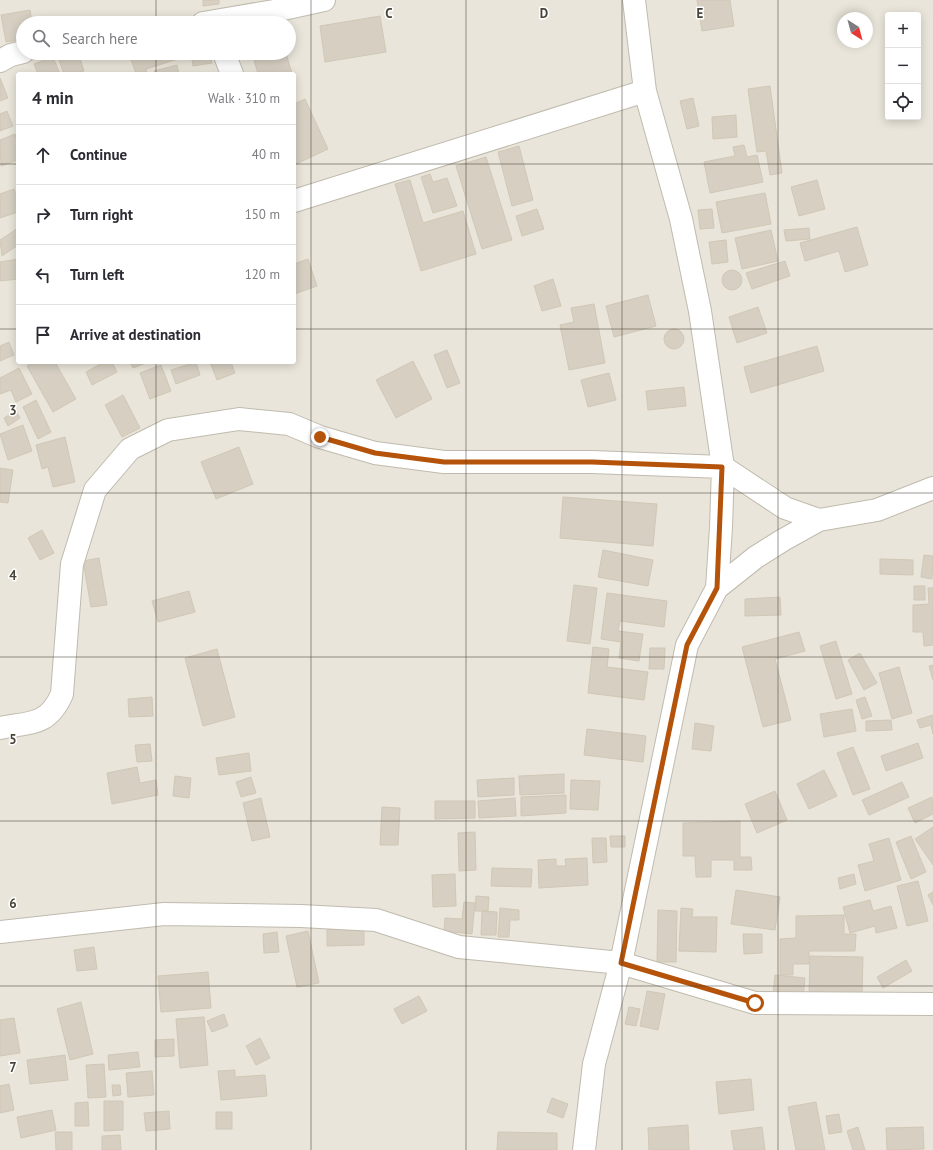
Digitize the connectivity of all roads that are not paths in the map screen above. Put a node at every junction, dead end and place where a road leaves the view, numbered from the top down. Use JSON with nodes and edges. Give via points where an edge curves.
{"nodes":[{"id":1,"x":324,"y":0,"type":"edge"},
{"id":2,"x":634,"y":0,"type":"edge"},
{"id":3,"x":247,"y":16,"type":"edge"},
{"id":4,"x":16,"y":54,"type":"edge"},
{"id":5,"x":227,"y":60,"type":"edge"},
{"id":6,"x":0,"y":61,"type":"edge"},
{"id":7,"x":231,"y":72,"type":"edge"},
{"id":8,"x":645,"y":91,"type":"junction"},
{"id":9,"x":296,"y":200,"type":"edge"},
{"id":10,"x":722,"y":467,"type":"junction"},
{"id":11,"x":933,"y":488,"type":"edge"},
{"id":12,"x":819,"y":520,"type":"junction"},
{"id":13,"x":717,"y":588,"type":"junction"},
{"id":14,"x":0,"y":728,"type":"edge"},
{"id":15,"x":0,"y":932,"type":"edge"},
{"id":16,"x":621,"y":963,"type":"junction"},
{"id":17,"x":933,"y":1004,"type":"edge"},
{"id":18,"x":584,"y":1150,"type":"edge"}],
"edges":[{"from":1,"to":3,"type":"street"},
{"from":2,"to":8,"type":"street"},
{"from":4,"to":6,"type":"street"},
{"from":5,"to":7,"type":"street"},
{"from":8,"to":9,"type":"street"},
{"from":8,"to":10,"type":"street","via":[[680,219],[700,311]]},
{"from":10,"to":12,"type":"street","via":[[785,508]]},
{"from":10,"to":13,"type":"street"},
{"from":10,"to":14,"type":"street","via":[[592,462],[444,462],[375,453],[320,437],[289,424],[239,419],[168,430],[130,449],[95,490],[72,564],[62,694],[56,708],[42,720]]},
{"from":11,"to":12,"type":"street","via":[[877,510]]},
{"from":12,"to":13,"type":"street","via":[[783,540]]},
{"from":13,"to":16,"type":"street","via":[[687,645]]},
{"from":15,"to":16,"type":"street","via":[[164,914],[301,916],[376,920],[459,947]]},
{"from":16,"to":17,"type":"street","via":[[755,1003]]},
{"from":16,"to":18,"type":"street","via":[[594,1064]]}]}
